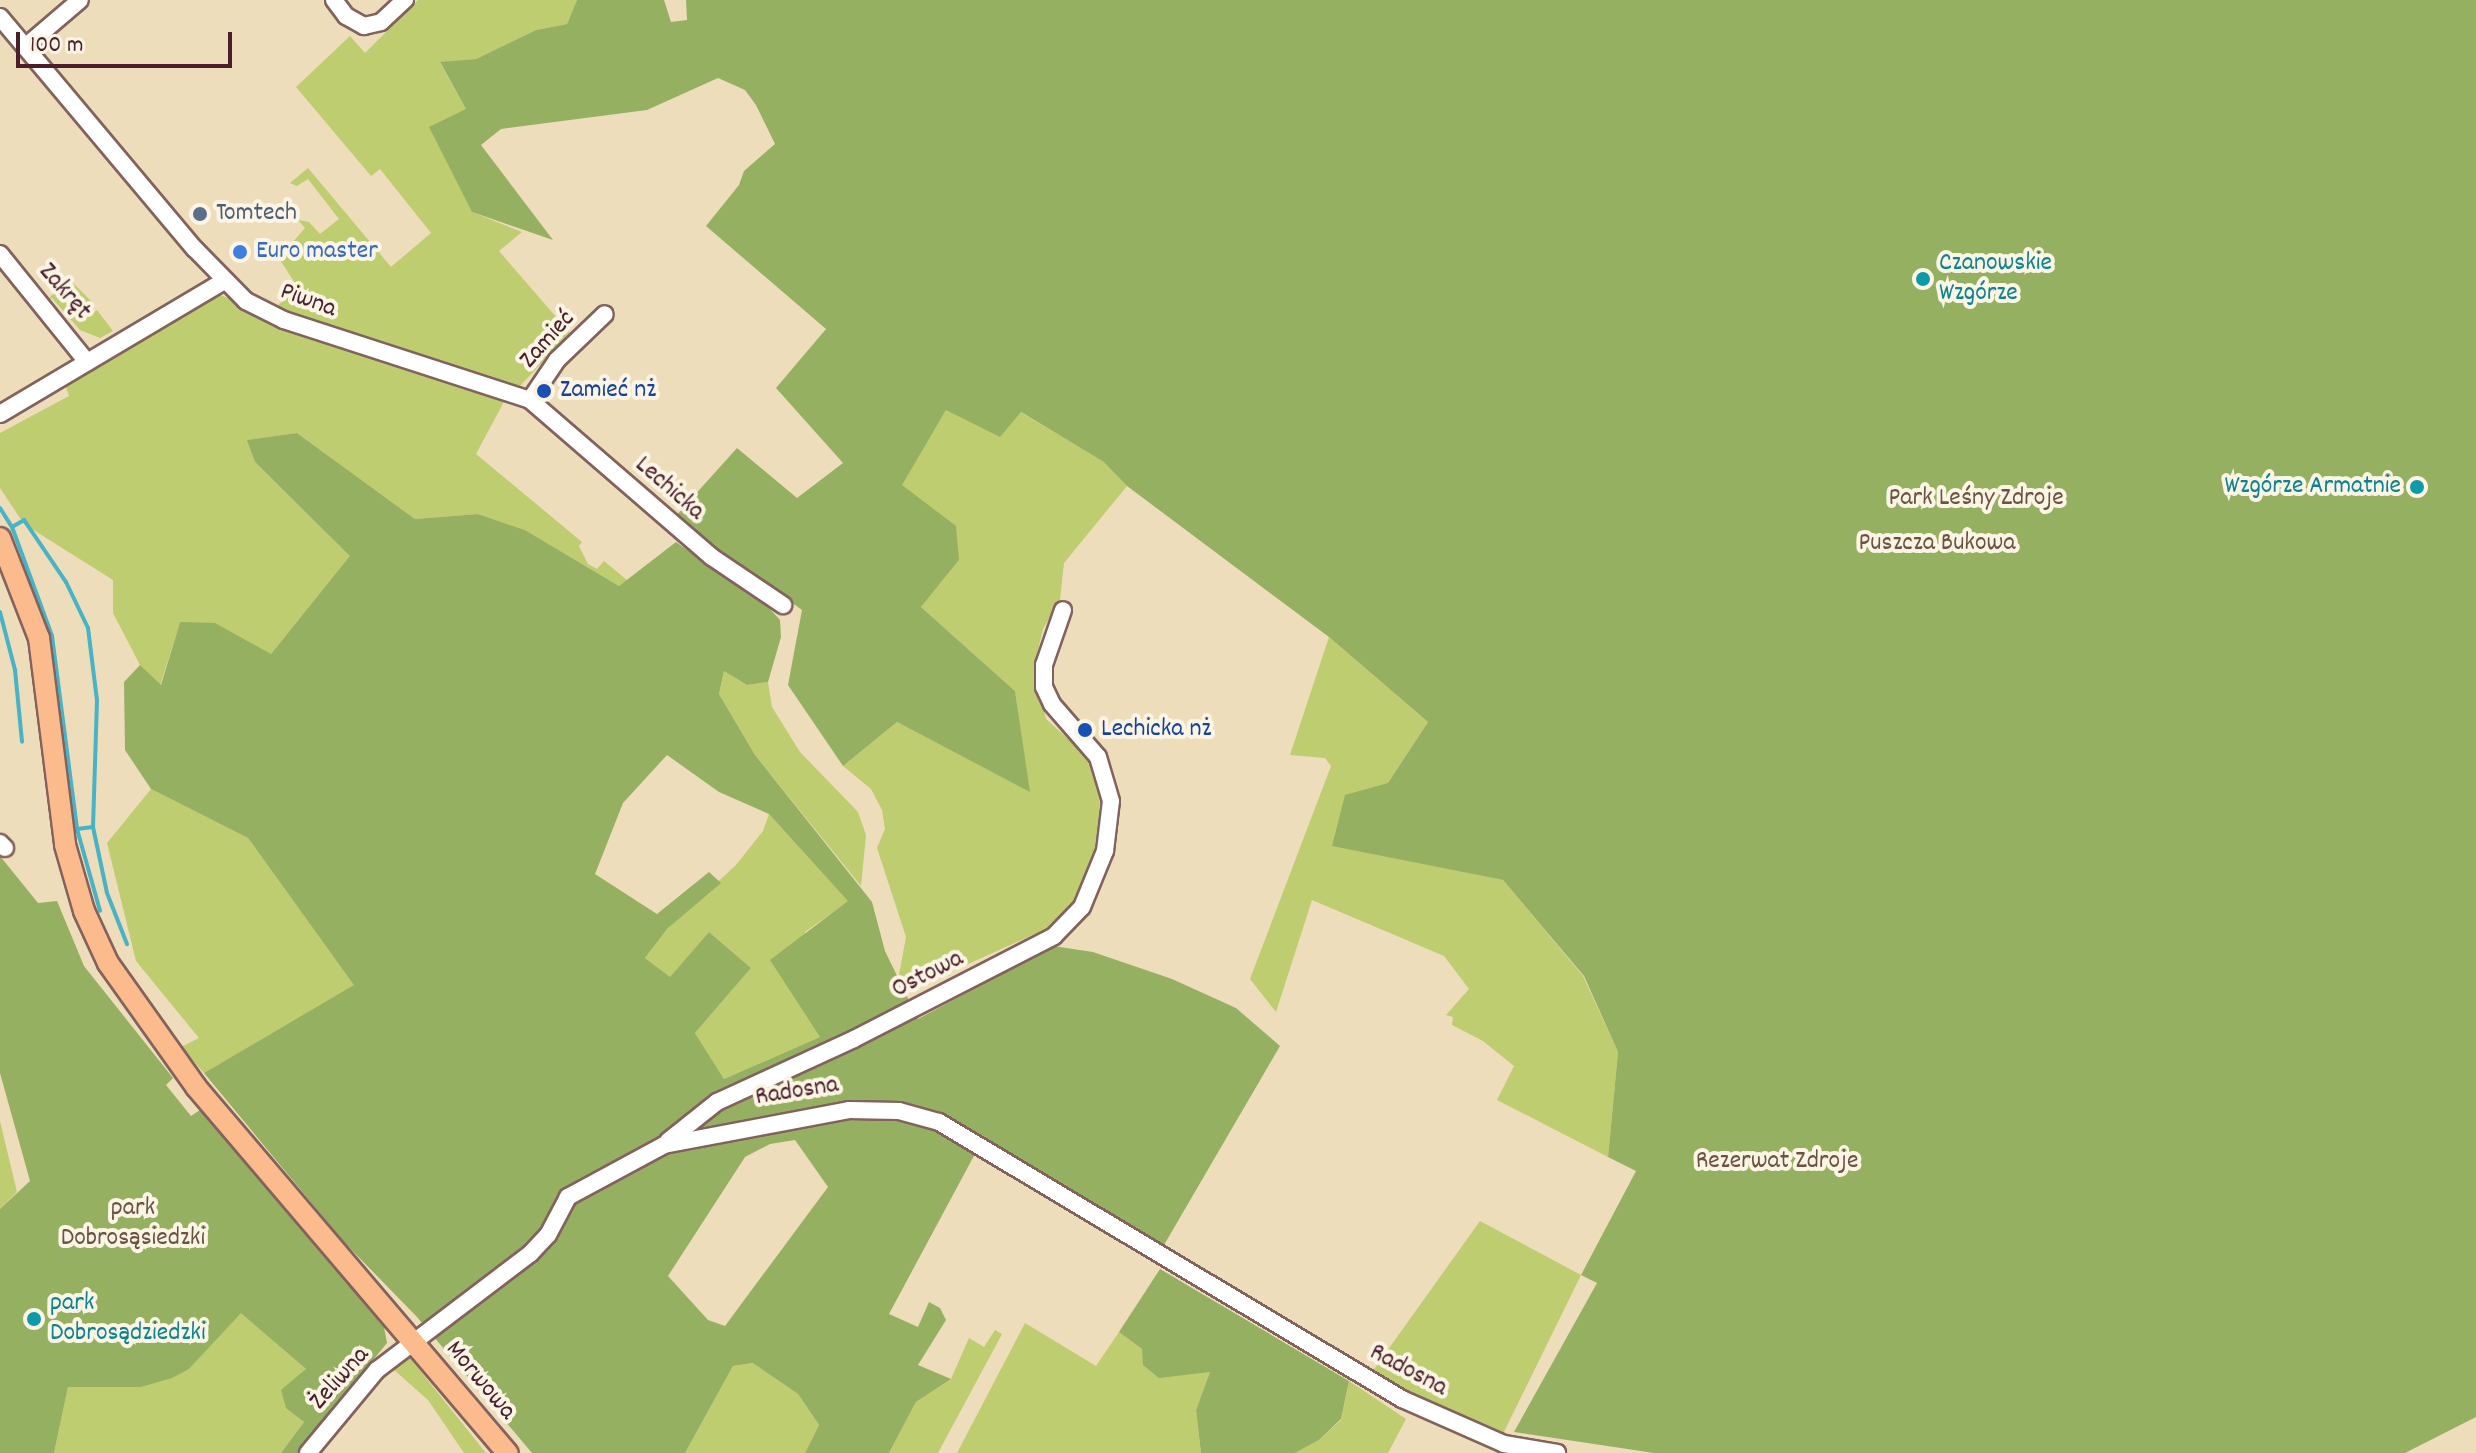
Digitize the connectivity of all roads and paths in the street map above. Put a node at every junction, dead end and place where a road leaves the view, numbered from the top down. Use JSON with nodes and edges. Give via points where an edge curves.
{"nodes":[{"id":1,"x":80,"y":0,"type":"edge"},
{"id":2,"x":334,"y":0,"type":"edge"},
{"id":3,"x":405,"y":0,"type":"edge"},
{"id":4,"x":0,"y":17,"type":"edge"},
{"id":5,"x":25,"y":47,"type":"junction"},
{"id":6,"x":0,"y":254,"type":"edge"},
{"id":7,"x":224,"y":281,"type":"junction"},
{"id":8,"x":605,"y":314,"type":"dead end"},
{"id":9,"x":87,"y":362,"type":"junction"},
{"id":10,"x":530,"y":400,"type":"junction"},
{"id":11,"x":0,"y":414,"type":"edge"},
{"id":12,"x":0,"y":538,"type":"edge"},
{"id":13,"x":783,"y":605,"type":"dead end"},
{"id":14,"x":1063,"y":610,"type":"dead end"},
{"id":15,"x":664,"y":1145,"type":"junction"},
{"id":16,"x":413,"y":1342,"type":"junction"},
{"id":17,"x":308,"y":1453,"type":"edge"},
{"id":18,"x":508,"y":1453,"type":"edge"},
{"id":19,"x":1557,"y":1453,"type":"edge"}],
"edges":[{"from":1,"to":5,"type":"street"},
{"from":2,"to":3,"type":"street","via":[[346,16],[364,26],[381,22]]},
{"from":4,"to":5,"type":"street","name":"Piwna"},
{"from":5,"to":7,"type":"street","name":"Piwna"},
{"from":6,"to":9,"type":"street","name":"Zakręt"},
{"from":7,"to":9,"type":"street"},
{"from":7,"to":10,"type":"street","name":"Piwna","via":[[246,301],[284,320]]},
{"from":8,"to":10,"type":"street","name":"Zamieć","via":[[557,360]]},
{"from":9,"to":11,"type":"street"},
{"from":10,"to":13,"type":"street","name":"Lechicka","via":[[712,557]]},
{"from":12,"to":16,"type":"main road","via":[[25,594],[44,659],[62,829],[78,892],[108,963],[168,1052]]},
{"from":14,"to":15,"type":"street","name":"Ostowa","via":[[1044,665],[1044,687],[1104,770],[1111,814],[1105,851],[1082,907],[1054,936],[854,1039],[717,1102]]},
{"from":15,"to":16,"type":"street","name":"Radosna","via":[[568,1197],[548,1235],[530,1254]]},
{"from":15,"to":19,"type":"street","name":"Radosna","via":[[835,1111],[899,1111],[939,1122],[1402,1399],[1504,1444]]},
{"from":16,"to":17,"type":"street","name":"Żeliwna","via":[[377,1370]]},
{"from":16,"to":18,"type":"main road","name":"Morwowa"}]}
